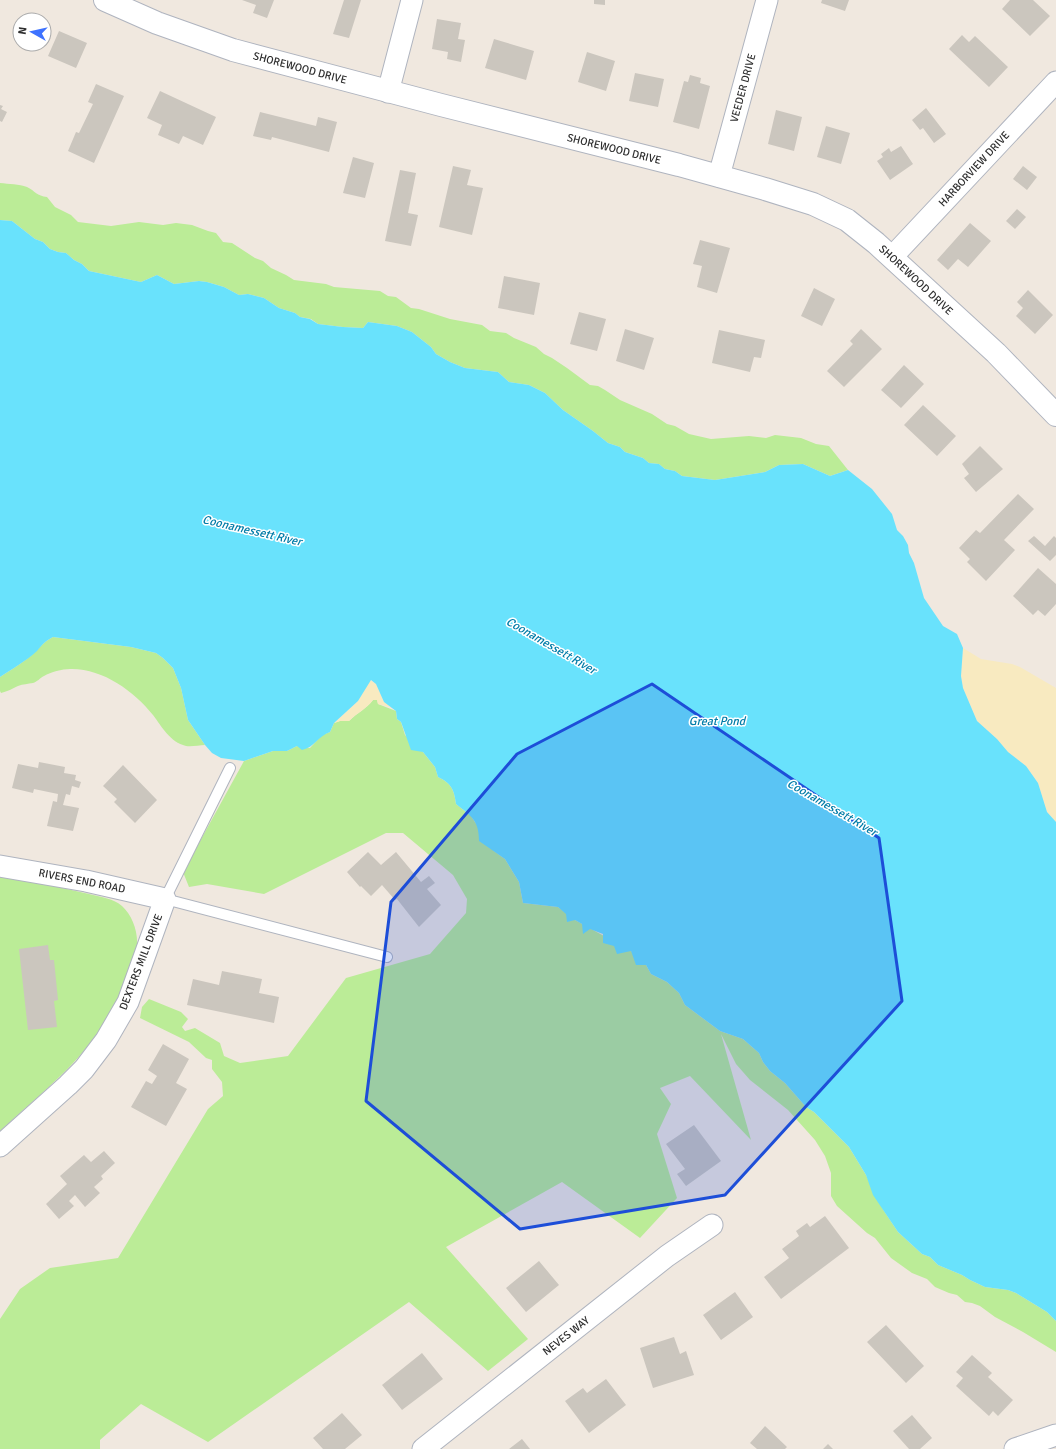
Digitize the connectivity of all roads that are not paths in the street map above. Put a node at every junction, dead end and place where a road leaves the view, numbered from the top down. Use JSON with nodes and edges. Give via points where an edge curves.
{"nodes":[{"id":1,"x":105,"y":0,"type":"edge"},
{"id":2,"x":412,"y":0,"type":"edge"},
{"id":3,"x":768,"y":0,"type":"edge"},
{"id":4,"x":1056,"y":82,"type":"edge"},
{"id":5,"x":388,"y":92,"type":"junction"},
{"id":6,"x":719,"y":176,"type":"junction"},
{"id":7,"x":892,"y":257,"type":"junction"},
{"id":8,"x":1056,"y":415,"type":"edge"},
{"id":9,"x":230,"y":768,"type":"dead end"},
{"id":10,"x":0,"y":866,"type":"edge"},
{"id":11,"x":164,"y":899,"type":"junction"},
{"id":12,"x":387,"y":957,"type":"dead end"},
{"id":13,"x":0,"y":1146,"type":"edge"},
{"id":14,"x":712,"y":1225,"type":"dead end"},
{"id":15,"x":1056,"y":1435,"type":"edge"},
{"id":16,"x":423,"y":1449,"type":"edge"},
{"id":17,"x":1015,"y":1449,"type":"edge"}],
"edges":[{"from":1,"to":5,"type":"street","name":"SHOREWOOD DRIVE","via":[[233,50]]},
{"from":2,"to":5,"type":"street"},
{"from":3,"to":6,"type":"street","name":"VEEDER DRIVE"},
{"from":4,"to":7,"type":"street","name":"HARBORVIEW DRIVE"},
{"from":5,"to":6,"type":"street","name":"SHOREWOOD DRIVE"},
{"from":6,"to":7,"type":"street","name":"SHOREWOOD DRIVE","via":[[813,204],[847,220]]},
{"from":7,"to":8,"type":"street","name":"SHOREWOOD DRIVE","via":[[996,353]]},
{"from":9,"to":11,"type":"lane"},
{"from":10,"to":11,"type":"street","name":"RIVERS END ROAD","via":[[86,880]]},
{"from":11,"to":12,"type":"lane"},
{"from":11,"to":13,"type":"street","name":"DEXTERS MILL DRIVE","via":[[128,1002],[106,1040],[68,1085]]},
{"from":14,"to":16,"type":"street","name":"NEVES WAY","via":[[667,1256]]},
{"from":15,"to":17,"type":"street"}]}
